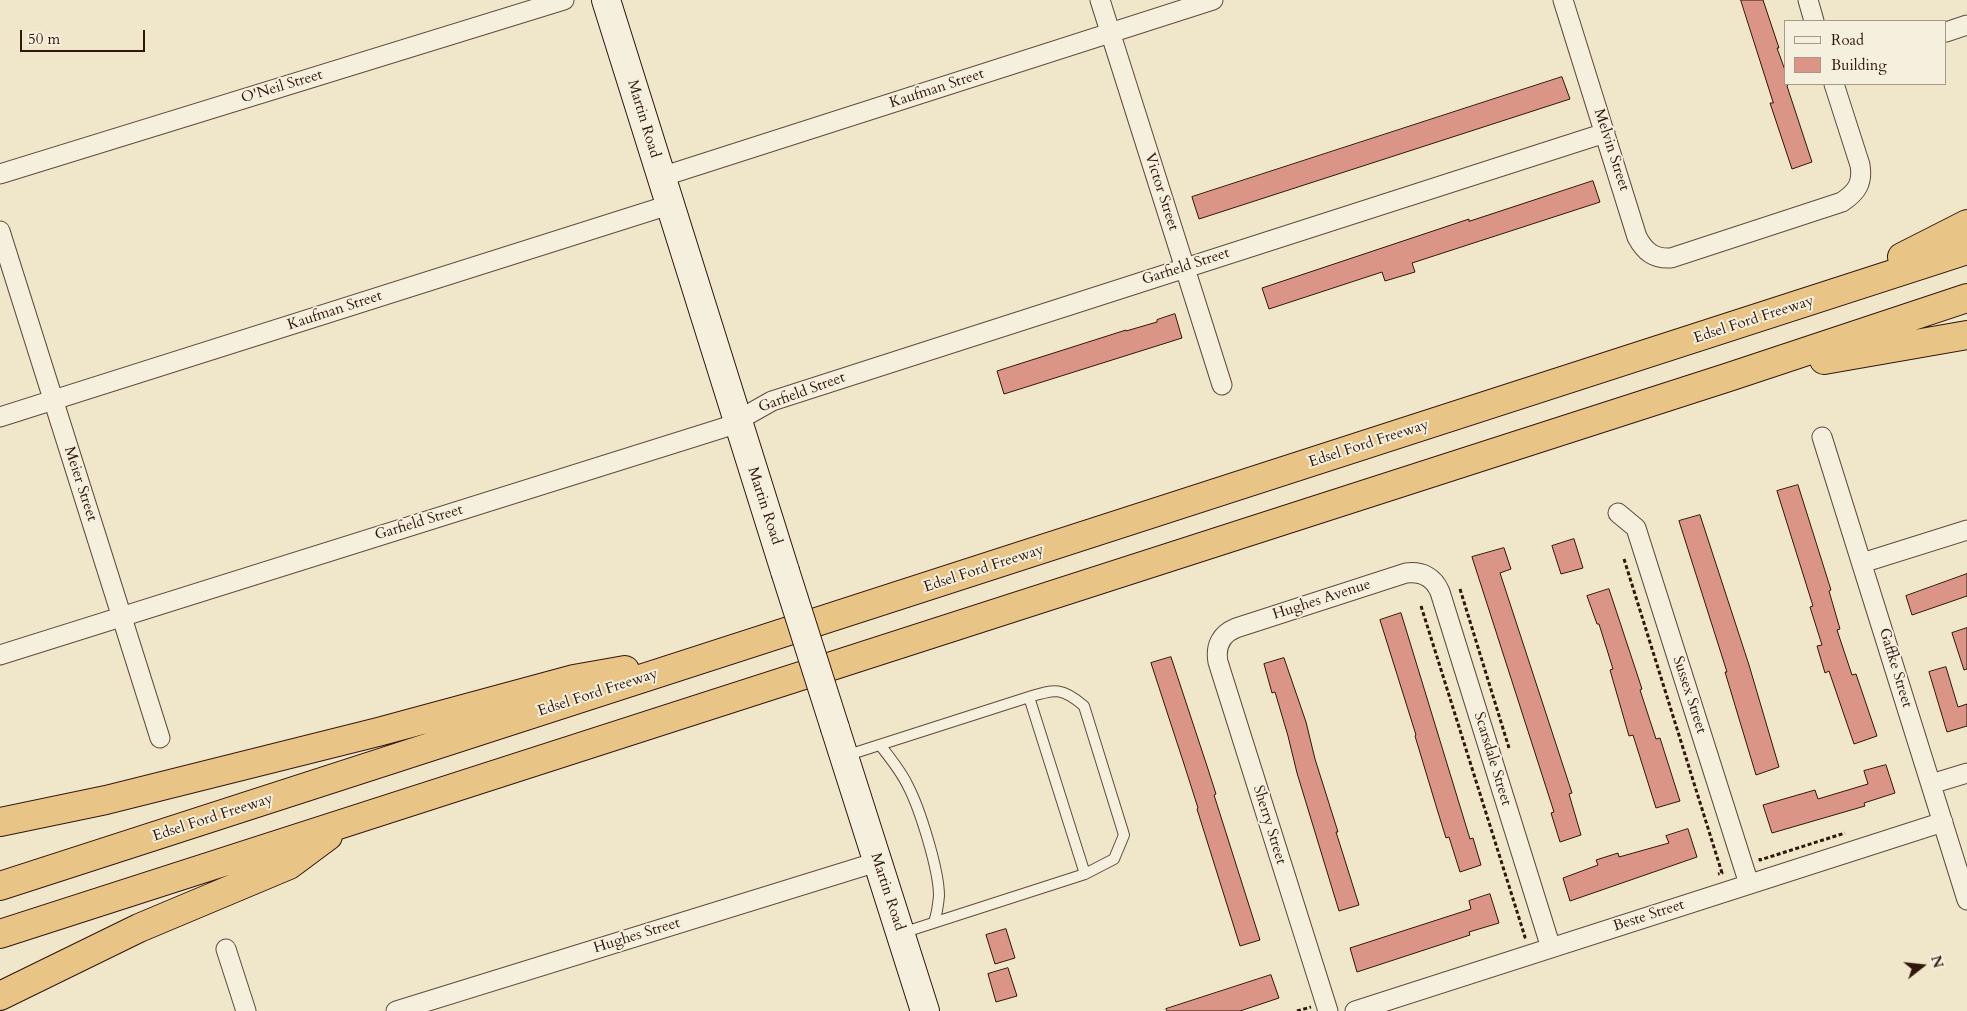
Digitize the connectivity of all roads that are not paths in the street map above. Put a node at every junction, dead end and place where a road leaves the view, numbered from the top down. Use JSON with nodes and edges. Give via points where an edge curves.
{"nodes":[{"id":1,"x":564,"y":0,"type":"edge"},
{"id":2,"x":606,"y":0,"type":"edge"},
{"id":3,"x":1100,"y":0,"type":"edge"},
{"id":4,"x":1213,"y":0,"type":"edge"},
{"id":5,"x":1563,"y":0,"type":"edge"},
{"id":6,"x":1808,"y":0,"type":"edge"},
{"id":7,"x":1814,"y":20,"type":"edge"},
{"id":8,"x":1967,"y":26,"type":"edge"},
{"id":9,"x":1947,"y":32,"type":"edge"},
{"id":10,"x":1110,"y":34,"type":"junction"},
{"id":11,"x":1834,"y":85,"type":"edge"},
{"id":12,"x":1605,"y":132,"type":"junction"},
{"id":13,"x":0,"y":174,"type":"edge"},
{"id":14,"x":661,"y":177,"type":"junction"},
{"id":15,"x":669,"y":205,"type":"junction"},
{"id":16,"x":1967,"y":224,"type":"edge"},
{"id":17,"x":0,"y":231,"type":"edge"},
{"id":18,"x":1967,"y":250,"type":"edge"},
{"id":19,"x":1185,"y":268,"type":"junction"},
{"id":20,"x":1827,"y":296,"type":"junction"},
{"id":21,"x":1967,"y":298,"type":"edge"},
{"id":22,"x":1967,"y":335,"type":"edge"},
{"id":23,"x":1730,"y":377,"type":"junction"},
{"id":24,"x":1222,"y":385,"type":"dead end"},
{"id":25,"x":53,"y":400,"type":"junction"},
{"id":26,"x":0,"y":417,"type":"edge"},
{"id":27,"x":737,"y":421,"type":"junction"},
{"id":28,"x":1822,"y":437,"type":"dead end"},
{"id":29,"x":1618,"y":513,"type":"dead end"},
{"id":30,"x":1967,"y":530,"type":"edge"},
{"id":31,"x":1862,"y":563,"type":"junction"},
{"id":32,"x":1425,"y":575,"type":"joint"},
{"id":33,"x":123,"y":616,"type":"junction"},
{"id":34,"x":1221,"y":638,"type":"joint"},
{"id":35,"x":742,"y":647,"type":"junction"},
{"id":36,"x":0,"y":655,"type":"edge"},
{"id":37,"x":1029,"y":697,"type":"junction"},
{"id":38,"x":160,"y":738,"type":"dead end"},
{"id":39,"x":880,"y":745,"type":"junction"},
{"id":40,"x":844,"y":756,"type":"junction"},
{"id":41,"x":1967,"y":773,"type":"edge"},
{"id":42,"x":1931,"y":784,"type":"junction"},
{"id":43,"x":0,"y":822,"type":"edge"},
{"id":44,"x":347,"y":822,"type":"junction"},
{"id":45,"x":1943,"y":822,"type":"junction"},
{"id":46,"x":877,"y":862,"type":"junction"},
{"id":47,"x":1085,"y":874,"type":"junction"},
{"id":48,"x":1749,"y":884,"type":"junction"},
{"id":49,"x":0,"y":886,"type":"edge"},
{"id":50,"x":1967,"y":900,"type":"edge"},
{"id":51,"x":934,"y":922,"type":"junction"},
{"id":52,"x":900,"y":933,"type":"junction"},
{"id":53,"x":0,"y":934,"type":"edge"},
{"id":54,"x":1551,"y":948,"type":"junction"},
{"id":55,"x":226,"y":949,"type":"dead end"},
{"id":56,"x":0,"y":996,"type":"edge"},
{"id":57,"x":1321,"y":1008,"type":"edge"},
{"id":58,"x":246,"y":1011,"type":"edge"},
{"id":59,"x":396,"y":1011,"type":"edge"},
{"id":60,"x":925,"y":1011,"type":"edge"},
{"id":61,"x":1356,"y":1011,"type":"edge"}],
"edges":[{"from":1,"to":13,"type":"street","name":"O'Neil Street"},
{"from":2,"to":14,"type":"street","name":"Martin Road"},
{"from":3,"to":10,"type":"street","name":"Victor Street"},
{"from":4,"to":10,"type":"street","name":"Kaufman Street"},
{"from":5,"to":12,"type":"street","name":"Melvin Street"},
{"from":6,"to":7,"type":"street"},
{"from":8,"to":9,"type":"street"},
{"from":10,"to":14,"type":"street","name":"Kaufman Street"},
{"from":10,"to":19,"type":"street","name":"Victor Street"},
{"from":11,"to":12,"type":"street","name":"Melvin Street","via":[[1860,165],[1860,185],[1853,195],[1825,208],[1664,258],[1649,254],[1637,237]]},
{"from":12,"to":19,"type":"street","name":"Garfield Street"},
{"from":14,"to":15,"type":"street","name":"Martin Road"},
{"from":15,"to":25,"type":"street","name":"Kaufman Street"},
{"from":15,"to":27,"type":"street","name":"Martin Road"},
{"from":16,"to":20,"type":"highway"},
{"from":17,"to":25,"type":"street","name":"Meier Street"},
{"from":18,"to":20,"type":"highway","name":"Edsel Ford Freeway"},
{"from":19,"to":24,"type":"street","name":"Victor Street"},
{"from":19,"to":27,"type":"street","name":"Garfield Street","via":[[772,401]]},
{"from":20,"to":35,"type":"highway","name":"Edsel Ford Freeway"},
{"from":21,"to":23,"type":"highway"},
{"from":22,"to":23,"type":"highway"},
{"from":23,"to":44,"type":"highway"},
{"from":25,"to":26,"type":"street","name":"Kaufman Street"},
{"from":25,"to":33,"type":"street","name":"Meier Street"},
{"from":27,"to":33,"type":"street","name":"Garfield Street"},
{"from":27,"to":40,"type":"street","name":"Martin Road","bridge":true},
{"from":28,"to":31,"type":"street","name":"Gaffke Street"},
{"from":29,"to":48,"type":"street","name":"Sussex Street","via":[[1636,528]]},
{"from":30,"to":31,"type":"street"},
{"from":31,"to":42,"type":"street","name":"Gaffke Street"},
{"from":32,"to":34,"type":"street","name":"Hughes Avenue","via":[[1406,573],[1236,628]]},
{"from":32,"to":54,"type":"street","name":"Scarsdale Street","via":[[1436,583],[1440,592]]},
{"from":33,"to":36,"type":"street","name":"Garfield Street"},
{"from":33,"to":38,"type":"street","name":"Meier Street"},
{"from":34,"to":57,"type":"street","name":"Sherry Street","via":[[1218,662]]},
{"from":35,"to":43,"type":"highway","via":[[574,679],[106,800]]},
{"from":35,"to":49,"type":"highway","name":"Edsel Ford Freeway"},
{"from":37,"to":39,"type":"lane"},
{"from":37,"to":47,"type":"lane"},
{"from":37,"to":47,"type":"lane","via":[[1053,690],[1074,697],[1084,706],[1124,835],[1114,859]]},
{"from":39,"to":40,"type":"lane"},
{"from":39,"to":51,"type":"lane","via":[[908,786],[920,816],[939,895]]},
{"from":40,"to":46,"type":"street","name":"Martin Road"},
{"from":41,"to":42,"type":"street"},
{"from":42,"to":45,"type":"street","name":"Gaffke Street"},
{"from":44,"to":53,"type":"highway"},
{"from":44,"to":56,"type":"highway","via":[[289,865],[139,928]]},
{"from":45,"to":48,"type":"street","name":"Beste Street"},
{"from":45,"to":50,"type":"street","name":"Gaffke Street"},
{"from":46,"to":52,"type":"street","name":"Martin Road"},
{"from":46,"to":59,"type":"street","name":"Hughes Street"},
{"from":47,"to":51,"type":"lane"},
{"from":48,"to":54,"type":"street","name":"Beste Street"},
{"from":51,"to":52,"type":"lane"},
{"from":52,"to":60,"type":"street","name":"Martin Road"},
{"from":54,"to":61,"type":"street","name":"Beste Street"},
{"from":55,"to":58,"type":"street"}]}
